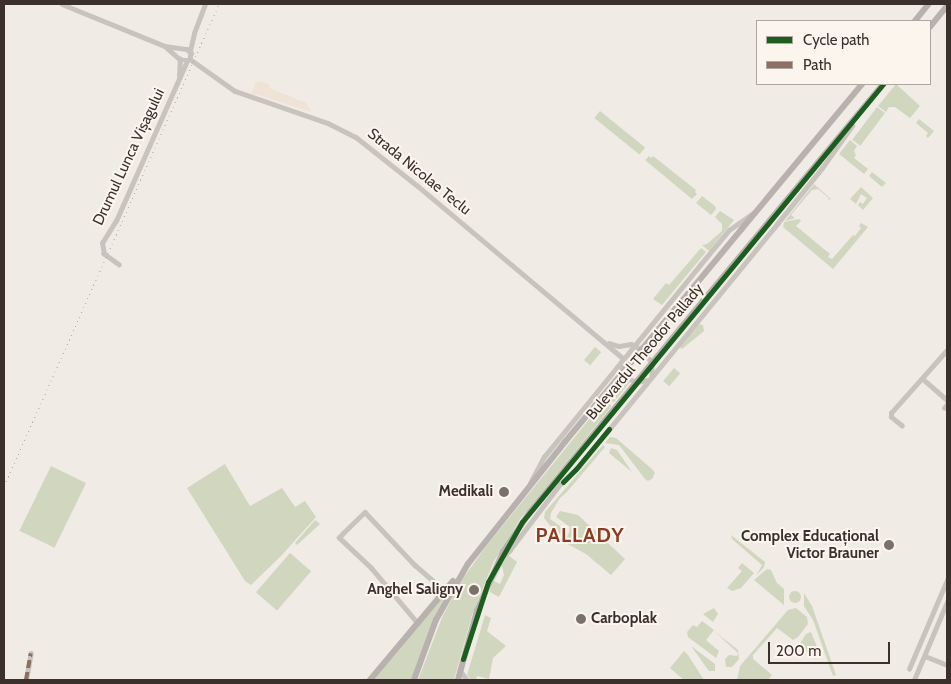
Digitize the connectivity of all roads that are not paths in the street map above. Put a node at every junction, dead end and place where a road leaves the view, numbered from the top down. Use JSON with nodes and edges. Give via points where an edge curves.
{"nodes":[{"id":1,"x":62,"y":4,"type":"edge"},
{"id":2,"x":205,"y":4,"type":"edge"},
{"id":3,"x":930,"y":4,"type":"edge"},
{"id":4,"x":947,"y":6,"type":"edge"},
{"id":5,"x":916,"y":20,"type":"edge"},
{"id":6,"x":931,"y":26,"type":"edge"},
{"id":7,"x":194,"y":33,"type":"junction"},
{"id":8,"x":165,"y":46,"type":"junction"},
{"id":9,"x":182,"y":49,"type":"junction"},
{"id":10,"x":190,"y":51,"type":"junction"},
{"id":11,"x":179,"y":57,"type":"junction"},
{"id":12,"x":188,"y":60,"type":"junction"},
{"id":13,"x":178,"y":80,"type":"junction"},
{"id":14,"x":861,"y":85,"type":"edge"},
{"id":15,"x":882,"y":85,"type":"edge"},
{"id":16,"x":863,"y":108,"type":"junction"},
{"id":17,"x":756,"y":211,"type":"junction"},
{"id":18,"x":119,"y":265,"type":"dead end"},
{"id":19,"x":607,"y":343,"type":"junction"},
{"id":20,"x":634,"y":345,"type":"junction"},
{"id":21,"x":947,"y":350,"type":"edge"},
{"id":22,"x":622,"y":360,"type":"junction"},
{"id":23,"x":650,"y":378,"type":"junction"},
{"id":24,"x":922,"y":379,"type":"junction"},
{"id":25,"x":946,"y":404,"type":"edge"},
{"id":26,"x":902,"y":426,"type":"dead end"},
{"id":27,"x":528,"y":488,"type":"junction"},
{"id":28,"x":500,"y":559,"type":"junction"},
{"id":29,"x":468,"y":564,"type":"junction"},
{"id":30,"x":947,"y":580,"type":"edge"},
{"id":31,"x":445,"y":591,"type":"junction"},
{"id":32,"x":947,"y":602,"type":"edge"},
{"id":33,"x":418,"y":624,"type":"junction"},
{"id":34,"x":32,"y":653,"type":"dead end"},
{"id":35,"x":925,"y":656,"type":"junction"},
{"id":36,"x":947,"y":665,"type":"edge"},
{"id":37,"x":909,"y":669,"type":"dead end"},
{"id":38,"x":460,"y":670,"type":"junction"},
{"id":39,"x":26,"y":680,"type":"edge"},
{"id":40,"x":370,"y":680,"type":"edge"},
{"id":41,"x":414,"y":680,"type":"edge"},
{"id":42,"x":458,"y":680,"type":"edge"},
{"id":43,"x":467,"y":680,"type":"edge"},
{"id":44,"x":914,"y":680,"type":"edge"}],
"edges":[{"from":1,"to":8,"type":"street","name":"Strada Nicolae Teclu"},
{"from":2,"to":7,"type":"street"},
{"from":3,"to":5,"type":"main road"},
{"from":4,"to":6,"type":"main road"},
{"from":7,"to":9,"type":"street"},
{"from":7,"to":10,"type":"street"},
{"from":8,"to":9,"type":"street","name":"Strada Nicolae Teclu"},
{"from":8,"to":11,"type":"street","name":"Strada Nicolae Teclu"},
{"from":9,"to":10,"type":"street","name":"Strada Nicolae Teclu"},
{"from":9,"to":11,"type":"street"},
{"from":10,"to":12,"type":"street"},
{"from":11,"to":12,"type":"street","name":"Strada Nicolae Teclu"},
{"from":11,"to":13,"type":"street","name":"Drumul Lunca Vișagului"},
{"from":12,"to":13,"type":"street","name":"Drumul Lunca Vișagului"},
{"from":12,"to":19,"type":"street","name":"Strada Nicolae Teclu","via":[[235,91],[356,136]]},
{"from":13,"to":18,"type":"street","name":"Drumul Lunca Vișagului","via":[[116,221],[102,243],[104,254]]},
{"from":14,"to":17,"type":"main road","name":"Bulevardul Theodor Pallady"},
{"from":15,"to":16,"type":"main road","name":"Bulevardul Theodor Pallady"},
{"from":16,"to":23,"type":"street","via":[[814,178]]},
{"from":16,"to":28,"type":"main road","name":"Bulevardul Theodor Pallady","bridge":true,"via":[[525,518]]},
{"from":17,"to":20,"type":"street","name":"Bulevardul Theodor Pallady","via":[[729,230]]},
{"from":17,"to":27,"type":"main road","name":"Bulevardul Theodor Pallady","bridge":true},
{"from":19,"to":20,"type":"street"},
{"from":19,"to":22,"type":"street","name":"Strada Nicolae Teclu"},
{"from":20,"to":22,"type":"street","name":"Bulevardul Theodor Pallady"},
{"from":20,"to":23,"type":"street","via":[[651,360]]},
{"from":21,"to":24,"type":"street"},
{"from":22,"to":23,"type":"street","via":[[622,368],[628,378],[638,382]]},
{"from":22,"to":27,"type":"street","name":"Bulevardul Theodor Pallady","via":[[544,457]]},
{"from":23,"to":28,"type":"street"},
{"from":24,"to":25,"type":"street"},
{"from":24,"to":26,"type":"street","via":[[890,415]]},
{"from":27,"to":29,"type":"main road","name":"Bulevardul Theodor Pallady"},
{"from":28,"to":38,"type":"main road","name":"Bulevardul Theodor Pallady","via":[[480,605]]},
{"from":29,"to":31,"type":"main road"},
{"from":29,"to":41,"type":"main road","name":"Bulevardul Theodor Pallady","via":[[436,620]]},
{"from":30,"to":37,"type":"street"},
{"from":31,"to":33,"type":"main road"},
{"from":31,"to":33,"type":"street","via":[[415,565],[365,512],[343,533],[339,538],[371,568]]},
{"from":32,"to":35,"type":"street"},
{"from":33,"to":40,"type":"main road"},
{"from":34,"to":39,"type":"street"},
{"from":35,"to":36,"type":"street"},
{"from":35,"to":44,"type":"street"},
{"from":38,"to":42,"type":"main road","name":"Bulevardul Theodor Pallady"},
{"from":38,"to":43,"type":"street"}]}
